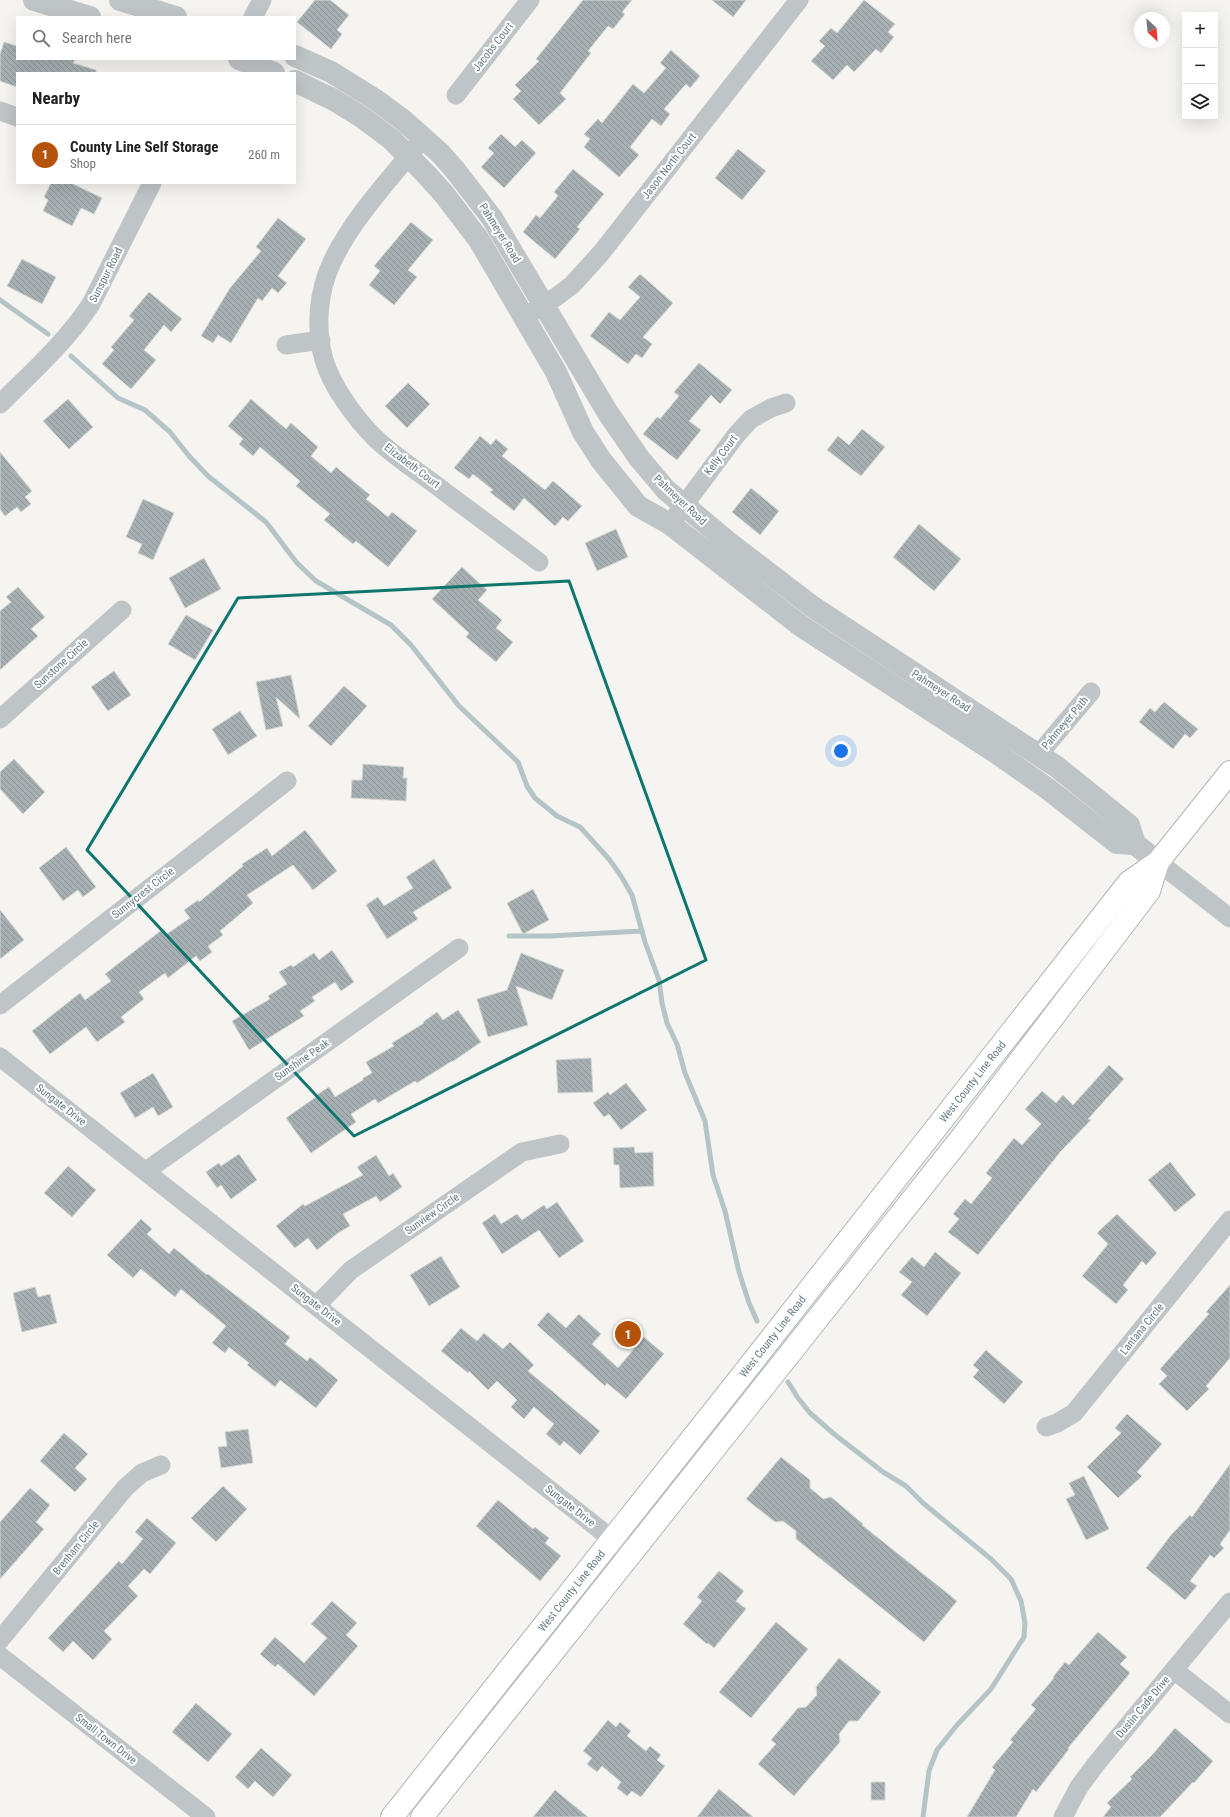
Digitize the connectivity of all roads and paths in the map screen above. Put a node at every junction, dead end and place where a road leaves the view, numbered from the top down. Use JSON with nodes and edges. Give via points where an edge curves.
{"nodes":[{"id":1,"x":34,"y":0,"type":"edge"},
{"id":2,"x":120,"y":0,"type":"edge"},
{"id":3,"x":262,"y":0,"type":"edge"},
{"id":4,"x":530,"y":0,"type":"edge"},
{"id":5,"x":799,"y":0,"type":"edge"},
{"id":6,"x":87,"y":16,"type":"edge"},
{"id":7,"x":173,"y":16,"type":"edge"},
{"id":8,"x":254,"y":16,"type":"edge"},
{"id":9,"x":296,"y":56,"type":"edge"},
{"id":10,"x":241,"y":60,"type":"edge"},
{"id":11,"x":271,"y":72,"type":"edge"},
{"id":12,"x":296,"y":81,"type":"edge"},
{"id":13,"x":456,"y":95,"type":"dead end"},
{"id":14,"x":0,"y":111,"type":"edge"},
{"id":15,"x":16,"y":117,"type":"edge"},
{"id":16,"x":423,"y":138,"type":"junction"},
{"id":17,"x":408,"y":156,"type":"junction"},
{"id":18,"x":151,"y":184,"type":"edge"},
{"id":19,"x":543,"y":306,"type":"junction"},
{"id":20,"x":524,"y":317,"type":"junction"},
{"id":21,"x":321,"y":340,"type":"junction"},
{"id":22,"x":286,"y":345,"type":"dead end"},
{"id":23,"x":786,"y":403,"type":"dead end"},
{"id":24,"x":0,"y":404,"type":"edge"},
{"id":25,"x":684,"y":504,"type":"junction"},
{"id":26,"x":670,"y":524,"type":"junction"},
{"id":27,"x":540,"y":562,"type":"dead end"},
{"id":28,"x":122,"y":610,"type":"dead end"},
{"id":29,"x":1091,"y":692,"type":"dead end"},
{"id":30,"x":0,"y":720,"type":"edge"},
{"id":31,"x":1038,"y":754,"type":"junction"},
{"id":32,"x":1230,"y":772,"type":"edge"},
{"id":33,"x":287,"y":781,"type":"dead end"},
{"id":34,"x":1135,"y":844,"type":"junction"},
{"id":35,"x":1158,"y":862,"type":"junction"},
{"id":36,"x":1230,"y":918,"type":"edge"},
{"id":37,"x":459,"y":948,"type":"dead end"},
{"id":38,"x":0,"y":1005,"type":"edge"},
{"id":39,"x":0,"y":1057,"type":"edge"},
{"id":40,"x":560,"y":1144,"type":"dead end"},
{"id":41,"x":146,"y":1171,"type":"junction"},
{"id":42,"x":1230,"y":1220,"type":"edge"},
{"id":43,"x":317,"y":1305,"type":"junction"},
{"id":44,"x":732,"y":1388,"type":"junction"},
{"id":45,"x":751,"y":1402,"type":"junction"},
{"id":46,"x":1046,"y":1427,"type":"dead end"},
{"id":47,"x":161,"y":1465,"type":"dead end"},
{"id":48,"x":612,"y":1538,"type":"junction"},
{"id":49,"x":631,"y":1554,"type":"junction"},
{"id":50,"x":1230,"y":1602,"type":"edge"},
{"id":51,"x":0,"y":1640,"type":"edge"},
{"id":52,"x":2,"y":1661,"type":"edge"},
{"id":53,"x":1174,"y":1670,"type":"junction"},
{"id":54,"x":1230,"y":1714,"type":"edge"},
{"id":55,"x":206,"y":1817,"type":"edge"},
{"id":56,"x":392,"y":1817,"type":"edge"},
{"id":57,"x":422,"y":1817,"type":"edge"},
{"id":58,"x":1063,"y":1817,"type":"edge"}],
"edges":[{"from":1,"to":6,"type":"street"},
{"from":2,"to":7,"type":"street"},
{"from":3,"to":8,"type":"street"},
{"from":4,"to":13,"type":"street","name":"Jacobs Court"},
{"from":5,"to":19,"type":"street","name":"Jason North Court","via":[[601,253],[572,285]]},
{"from":9,"to":16,"type":"street","name":"Pahmeyer Road","via":[[331,72],[352,85],[403,120]]},
{"from":10,"to":11,"type":"street"},
{"from":12,"to":17,"type":"street","name":"Pahmeyer Road","via":[[363,118],[391,139]]},
{"from":14,"to":15,"type":"street"},
{"from":16,"to":17,"type":"street","name":"Elizabeth Court"},
{"from":16,"to":19,"type":"street","name":"Pahmeyer Road","via":[[441,154],[474,192]]},
{"from":17,"to":20,"type":"street","name":"Pahmeyer Road","via":[[462,215]]},
{"from":17,"to":21,"type":"street","name":"Elizabeth Court","via":[[343,241],[331,263],[320,307]]},
{"from":18,"to":24,"type":"street","name":"Sunspur Road","via":[[91,304],[67,337]]},
{"from":19,"to":20,"type":"street","name":"Jason North Court"},
{"from":19,"to":25,"type":"street","name":"Pahmeyer Road","via":[[624,438],[666,490]]},
{"from":20,"to":26,"type":"street","name":"Pahmeyer Road","via":[[556,372],[583,432],[601,460],[638,506]]},
{"from":21,"to":22,"type":"street"},
{"from":21,"to":27,"type":"street","name":"Elizabeth Court","via":[[324,360],[336,384],[353,412],[376,439]]},
{"from":23,"to":25,"type":"street","name":"Kelly Court","via":[[770,408],[751,419]]},
{"from":25,"to":26,"type":"street","name":"Kelly Court"},
{"from":25,"to":31,"type":"street","name":"Pahmeyer Road","via":[[745,556],[813,607]]},
{"from":26,"to":34,"type":"street","name":"Pahmeyer Road","via":[[801,626],[995,752],[1048,789],[1117,843]]},
{"from":28,"to":30,"type":"street","name":"Sunstone Circle"},
{"from":29,"to":31,"type":"street","name":"Pahmeyer Path"},
{"from":31,"to":34,"type":"street","name":"Pahmeyer Road","via":[[1129,825]]},
{"from":32,"to":35,"type":"main road","name":"West County Line Road"},
{"from":33,"to":38,"type":"street","name":"Sunnycrest Circle"},
{"from":34,"to":35,"type":"street"},
{"from":35,"to":36,"type":"street"},
{"from":35,"to":44,"type":"main road","name":"West County Line Road","via":[[1129,882]]},
{"from":35,"to":45,"type":"main road","name":"West County Line Road","via":[[1149,890],[1144,897],[965,1133]]},
{"from":37,"to":41,"type":"street","name":"Sunshine Peak"},
{"from":39,"to":41,"type":"street","name":"Sungate Drive"},
{"from":40,"to":43,"type":"street","name":"Sunview Circle","via":[[522,1152],[351,1270]]},
{"from":41,"to":43,"type":"street","name":"Sungate Drive"},
{"from":42,"to":46,"type":"street","name":"Lantana Circle","via":[[1074,1413]]},
{"from":43,"to":48,"type":"street","name":"Sungate Drive"},
{"from":44,"to":45,"type":"main road"},
{"from":44,"to":48,"type":"main road","name":"West County Line Road"},
{"from":45,"to":49,"type":"main road","name":"West County Line Road"},
{"from":47,"to":51,"type":"street","name":"Brenham Circle","via":[[142,1473],[125,1488]]},
{"from":48,"to":49,"type":"street","name":"Sungate Drive"},
{"from":48,"to":56,"type":"main road","name":"West County Line Road"},
{"from":49,"to":57,"type":"main road","name":"West County Line Road"},
{"from":50,"to":53,"type":"street","name":"Dustin Cade Drive"},
{"from":52,"to":55,"type":"street","name":"Small Town Drive"},
{"from":53,"to":54,"type":"street"},
{"from":53,"to":58,"type":"street","name":"Dustin Cade Drive","via":[[1096,1764],[1079,1787]]}]}
